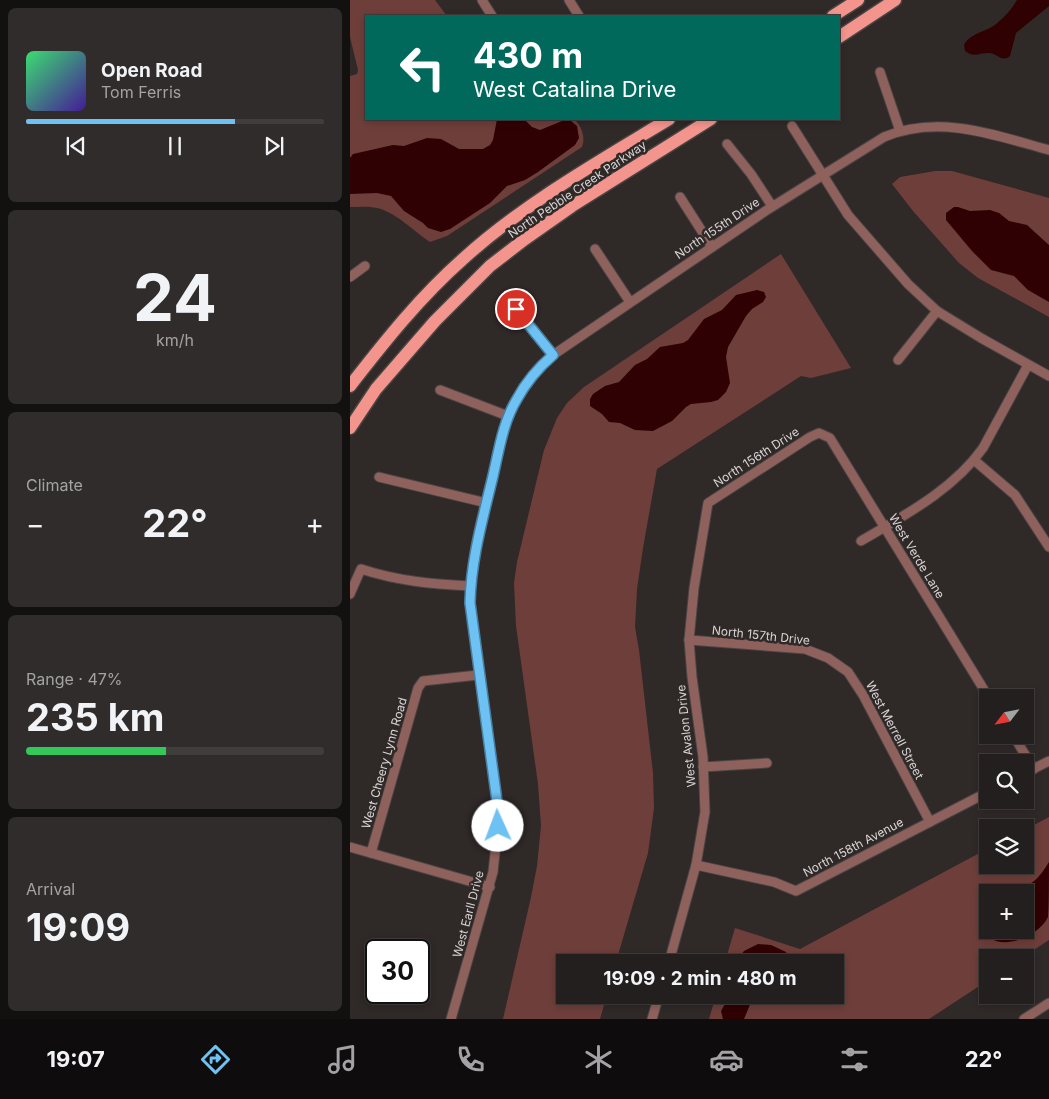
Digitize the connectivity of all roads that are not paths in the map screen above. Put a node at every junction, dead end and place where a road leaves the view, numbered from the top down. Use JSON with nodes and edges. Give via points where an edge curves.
{"nodes":[{"id":1,"x":482,"y":0,"type":"edge"},
{"id":2,"x":568,"y":0,"type":"edge"},
{"id":3,"x":858,"y":0,"type":"edge"},
{"id":4,"x":895,"y":0,"type":"edge"},
{"id":5,"x":491,"y":15,"type":"edge"},
{"id":6,"x":578,"y":15,"type":"edge"},
{"id":7,"x":835,"y":15,"type":"edge"},
{"id":8,"x":840,"y":36,"type":"edge"},
{"id":9,"x":880,"y":72,"type":"dead end"},
{"id":10,"x":667,"y":120,"type":"edge"},
{"id":11,"x":709,"y":120,"type":"edge"},
{"id":12,"x":792,"y":126,"type":"dead end"},
{"id":13,"x":900,"y":131,"type":"junction"},
{"id":14,"x":728,"y":144,"type":"dead end"},
{"id":15,"x":1049,"y":150,"type":"edge"},
{"id":16,"x":822,"y":176,"type":"junction"},
{"id":17,"x":680,"y":197,"type":"dead end"},
{"id":18,"x":772,"y":206,"type":"junction"},
{"id":19,"x":712,"y":247,"type":"junction"},
{"id":20,"x":595,"y":249,"type":"dead end"},
{"id":21,"x":365,"y":266,"type":"dead end"},
{"id":22,"x":350,"y":277,"type":"edge"},
{"id":23,"x":630,"y":302,"type":"junction"},
{"id":24,"x":516,"y":309,"type":"dead end"},
{"id":25,"x":937,"y":311,"type":"junction"},
{"id":26,"x":553,"y":355,"type":"junction"},
{"id":27,"x":898,"y":360,"type":"dead end"},
{"id":28,"x":1028,"y":365,"type":"junction"},
{"id":29,"x":1049,"y":376,"type":"edge"},
{"id":30,"x":350,"y":386,"type":"edge"},
{"id":31,"x":440,"y":390,"type":"dead end"},
{"id":32,"x":508,"y":416,"type":"junction"},
{"id":33,"x":350,"y":428,"type":"edge"},
{"id":34,"x":819,"y":433,"type":"joint"},
{"id":35,"x":974,"y":460,"type":"junction"},
{"id":36,"x":379,"y":477,"type":"dead end"},
{"id":37,"x":487,"y":503,"type":"junction"},
{"id":38,"x":708,"y":503,"type":"joint"},
{"id":39,"x":885,"y":526,"type":"junction"},
{"id":40,"x":861,"y":541,"type":"dead end"},
{"id":41,"x":1049,"y":547,"type":"edge"},
{"id":42,"x":470,"y":586,"type":"junction"},
{"id":43,"x":350,"y":594,"type":"edge"},
{"id":44,"x":689,"y":640,"type":"junction"},
{"id":45,"x":828,"y":658,"type":"joint"},
{"id":46,"x":478,"y":675,"type":"junction"},
{"id":47,"x":984,"y":689,"type":"edge"},
{"id":48,"x":1049,"y":760,"type":"edge"},
{"id":49,"x":767,"y":763,"type":"dead end"},
{"id":50,"x":703,"y":767,"type":"junction"},
{"id":51,"x":1034,"y":768,"type":"edge"},
{"id":52,"x":979,"y":797,"type":"edge"},
{"id":53,"x":930,"y":822,"type":"junction"},
{"id":54,"x":350,"y":847,"type":"edge"},
{"id":55,"x":371,"y":853,"type":"junction"},
{"id":56,"x":696,"y":865,"type":"junction"},
{"id":57,"x":490,"y":887,"type":"junction"},
{"id":58,"x":670,"y":954,"type":"edge"},
{"id":59,"x":1049,"y":1003,"type":"edge"},
{"id":60,"x":656,"y":1004,"type":"edge"},
{"id":61,"x":451,"y":1019,"type":"edge"},
{"id":62,"x":652,"y":1019,"type":"edge"},
{"id":63,"x":1024,"y":1019,"type":"edge"}],
"edges":[{"from":1,"to":5,"type":"street"},
{"from":2,"to":6,"type":"street"},
{"from":3,"to":7,"type":"main road"},
{"from":4,"to":8,"type":"main road"},
{"from":9,"to":13,"type":"street"},
{"from":10,"to":30,"type":"main road","name":"North Pebble Creek Parkway","via":[[549,192],[476,248],[401,321]]},
{"from":11,"to":33,"type":"main road","name":"North Pebble Creek Parkway","via":[[566,210],[490,266],[435,321],[376,389]]},
{"from":12,"to":16,"type":"street"},
{"from":13,"to":15,"type":"street","name":"North 155th Drive","via":[[931,126],[964,127]]},
{"from":13,"to":16,"type":"street","name":"North 155th Drive","via":[[884,137]]},
{"from":14,"to":18,"type":"street"},
{"from":16,"to":18,"type":"street","name":"North 155th Drive"},
{"from":16,"to":25,"type":"street","via":[[856,224],[908,284]]},
{"from":17,"to":19,"type":"street"},
{"from":18,"to":19,"type":"street","name":"North 155th Drive"},
{"from":19,"to":23,"type":"street","name":"North 155th Drive"},
{"from":20,"to":23,"type":"street"},
{"from":21,"to":22,"type":"street"},
{"from":23,"to":26,"type":"street","name":"North 155th Drive"},
{"from":24,"to":26,"type":"street"},
{"from":25,"to":27,"type":"street"},
{"from":25,"to":28,"type":"street"},
{"from":26,"to":32,"type":"street","name":"West Earll Drive","via":[[526,384]]},
{"from":28,"to":29,"type":"street"},
{"from":28,"to":35,"type":"street"},
{"from":31,"to":32,"type":"street"},
{"from":32,"to":37,"type":"street","name":"West Earll Drive"},
{"from":34,"to":38,"type":"street","name":"North 156th Drive"},
{"from":34,"to":39,"type":"street","name":"West Verde Lane","via":[[830,438]]},
{"from":35,"to":39,"type":"street","via":[[936,494]]},
{"from":35,"to":41,"type":"street","via":[[1015,494]]},
{"from":36,"to":37,"type":"street"},
{"from":37,"to":42,"type":"street","name":"West Earll Drive"},
{"from":38,"to":44,"type":"street","name":"West Avalon Drive"},
{"from":39,"to":40,"type":"street"},
{"from":39,"to":47,"type":"street","name":"West Verde Lane"},
{"from":42,"to":43,"type":"street","via":[[412,582],[361,569]]},
{"from":42,"to":46,"type":"street","name":"West Earll Drive"},
{"from":44,"to":45,"type":"street","name":"North 157th Drive","via":[[806,649]]},
{"from":44,"to":50,"type":"street","name":"West Avalon Drive"},
{"from":45,"to":53,"type":"street","name":"West Merrell Street","via":[[848,672],[860,689]]},
{"from":46,"to":55,"type":"street","name":"West Cheery Lynn Road","via":[[423,681],[418,688]]},
{"from":46,"to":57,"type":"street","name":"West Earll Drive","via":[[497,801],[496,849]]},
{"from":48,"to":51,"type":"street"},
{"from":49,"to":50,"type":"street"},
{"from":50,"to":56,"type":"street","name":"West Avalon Drive","via":[[705,812]]},
{"from":52,"to":53,"type":"street","name":"North 158th Avenue"},
{"from":53,"to":56,"type":"street","name":"North 158th Avenue","via":[[796,891],[774,882]]},
{"from":54,"to":55,"type":"street"},
{"from":55,"to":57,"type":"street"},
{"from":56,"to":58,"type":"street","name":"West Avalon Drive"},
{"from":57,"to":61,"type":"street","name":"West Earll Drive"},
{"from":59,"to":63,"type":"street"},
{"from":60,"to":62,"type":"street"}]}
